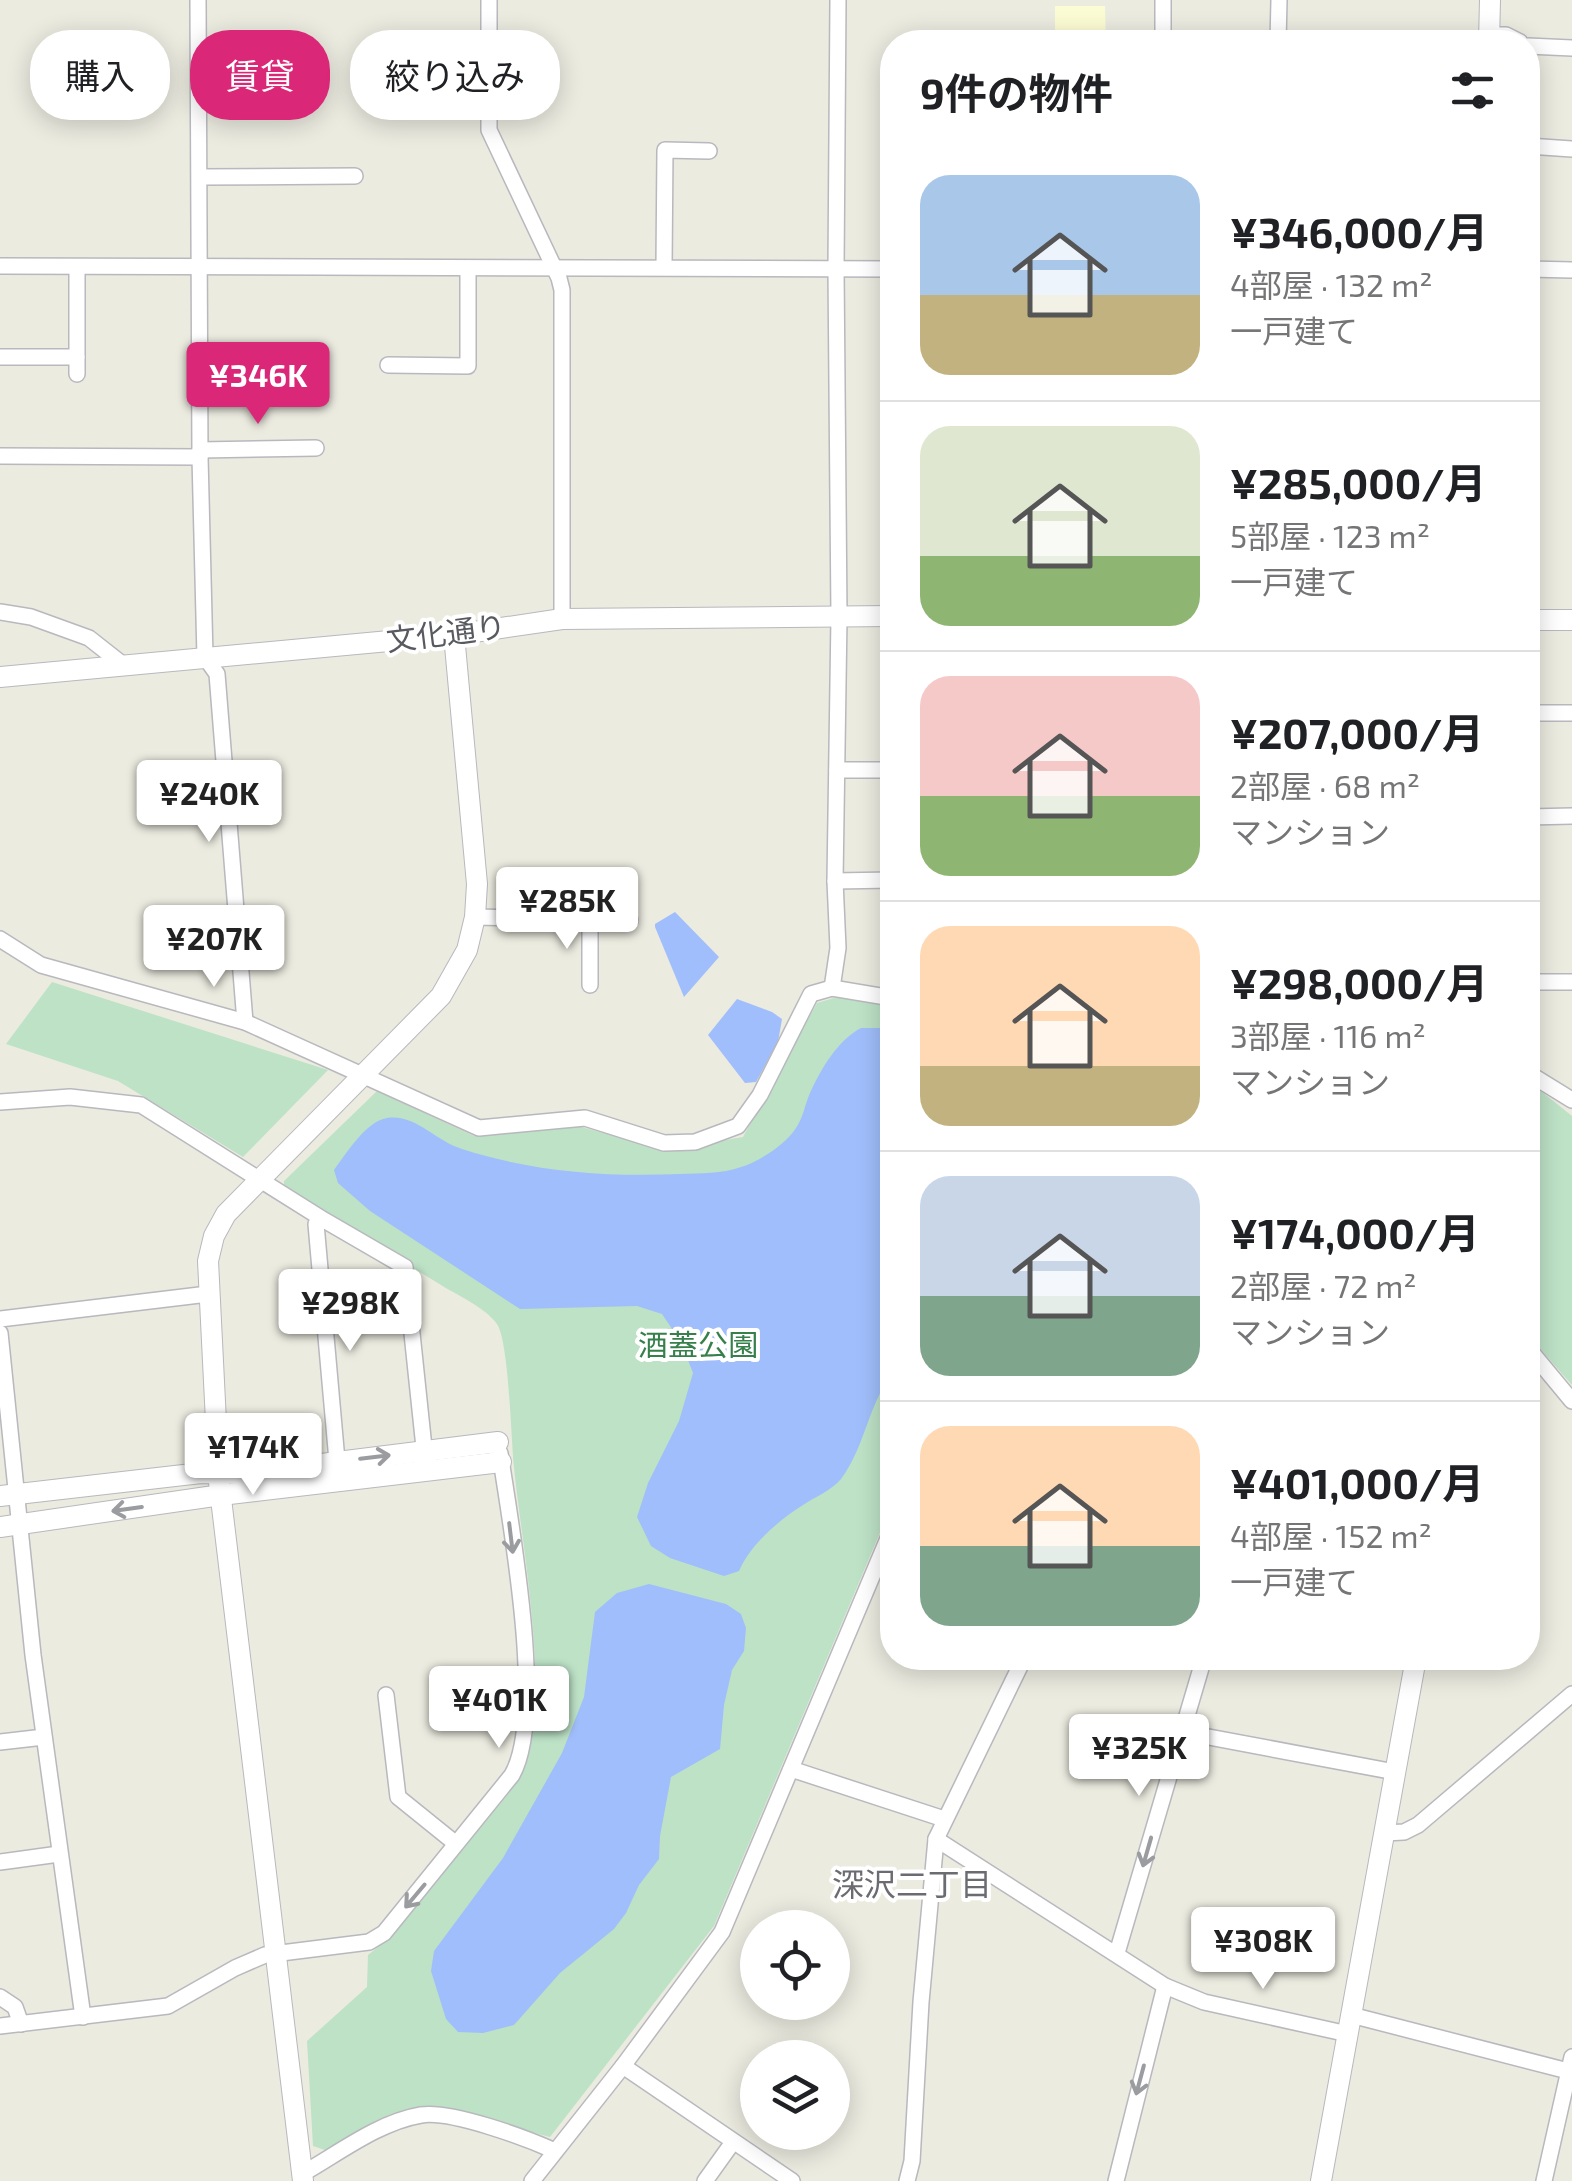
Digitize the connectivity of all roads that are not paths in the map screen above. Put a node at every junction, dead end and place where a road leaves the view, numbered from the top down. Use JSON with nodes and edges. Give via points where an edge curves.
{"nodes":[{"id":1,"x":198,"y":0,"type":"edge"},
{"id":2,"x":488,"y":0,"type":"edge"},
{"id":3,"x":838,"y":0,"type":"edge"},
{"id":4,"x":1163,"y":0,"type":"edge"},
{"id":5,"x":1279,"y":0,"type":"edge"},
{"id":6,"x":1490,"y":0,"type":"edge"},
{"id":7,"x":1163,"y":30,"type":"edge"},
{"id":8,"x":1278,"y":30,"type":"edge"},
{"id":9,"x":1490,"y":30,"type":"edge"},
{"id":10,"x":1540,"y":47,"type":"edge"},
{"id":11,"x":1572,"y":48,"type":"edge"},
{"id":12,"x":1540,"y":147,"type":"edge"},
{"id":13,"x":1572,"y":149,"type":"edge"},
{"id":14,"x":709,"y":151,"type":"dead end"},
{"id":15,"x":200,"y":176,"type":"junction"},
{"id":16,"x":355,"y":176,"type":"dead end"},
{"id":17,"x":0,"y":266,"type":"edge"},
{"id":18,"x":77,"y":267,"type":"junction"},
{"id":19,"x":664,"y":267,"type":"junction"},
{"id":20,"x":200,"y":268,"type":"junction"},
{"id":21,"x":468,"y":268,"type":"junction"},
{"id":22,"x":554,"y":268,"type":"junction"},
{"id":23,"x":836,"y":269,"type":"junction"},
{"id":24,"x":880,"y":269,"type":"edge"},
{"id":25,"x":1540,"y":269,"type":"edge"},
{"id":26,"x":1572,"y":270,"type":"edge"},
{"id":27,"x":0,"y":357,"type":"edge"},
{"id":28,"x":388,"y":365,"type":"dead end"},
{"id":29,"x":316,"y":448,"type":"dead end"},
{"id":30,"x":200,"y":454,"type":"junction"},
{"id":31,"x":0,"y":456,"type":"edge"},
{"id":32,"x":0,"y":612,"type":"edge"},
{"id":33,"x":839,"y":616,"type":"junction"},
{"id":34,"x":880,"y":616,"type":"edge"},
{"id":35,"x":562,"y":619,"type":"junction"},
{"id":36,"x":1540,"y":620,"type":"edge"},
{"id":37,"x":1572,"y":620,"type":"edge"},
{"id":38,"x":454,"y":635,"type":"junction"},
{"id":39,"x":205,"y":656,"type":"junction"},
{"id":40,"x":122,"y":664,"type":"junction"},
{"id":41,"x":0,"y":678,"type":"edge"},
{"id":42,"x":1540,"y":713,"type":"edge"},
{"id":43,"x":1572,"y":713,"type":"edge"},
{"id":44,"x":837,"y":770,"type":"junction"},
{"id":45,"x":880,"y":770,"type":"edge"},
{"id":46,"x":1572,"y":816,"type":"edge"},
{"id":47,"x":1540,"y":817,"type":"edge"},
{"id":48,"x":880,"y":880,"type":"edge"},
{"id":49,"x":835,"y":881,"type":"junction"},
{"id":50,"x":475,"y":917,"type":"junction"},
{"id":51,"x":590,"y":919,"type":"junction"},
{"id":52,"x":630,"y":920,"type":"dead end"},
{"id":53,"x":0,"y":939,"type":"edge"},
{"id":54,"x":1540,"y":982,"type":"edge"},
{"id":55,"x":1572,"y":982,"type":"edge"},
{"id":56,"x":590,"y":985,"type":"dead end"},
{"id":57,"x":832,"y":988,"type":"junction"},
{"id":58,"x":880,"y":996,"type":"edge"},
{"id":59,"x":246,"y":1022,"type":"junction"},
{"id":60,"x":364,"y":1076,"type":"junction"},
{"id":61,"x":1540,"y":1080,"type":"edge"},
{"id":62,"x":1572,"y":1100,"type":"edge"},
{"id":63,"x":0,"y":1102,"type":"edge"},
{"id":64,"x":258,"y":1180,"type":"junction"},
{"id":65,"x":320,"y":1218,"type":"junction"},
{"id":66,"x":208,"y":1294,"type":"junction"},
{"id":67,"x":0,"y":1319,"type":"edge"},
{"id":68,"x":0,"y":1333,"type":"edge"},
{"id":69,"x":1540,"y":1362,"type":"edge"},
{"id":70,"x":1572,"y":1401,"type":"edge"},
{"id":71,"x":500,"y":1452,"type":"joint"},
{"id":72,"x":425,"y":1461,"type":"junction"},
{"id":73,"x":338,"y":1472,"type":"junction"},
{"id":74,"x":220,"y":1484,"type":"junction"},
{"id":75,"x":8,"y":1495,"type":"edge"},
{"id":76,"x":9,"y":1526,"type":"edge"},
{"id":77,"x":880,"y":1557,"type":"edge"},
{"id":78,"x":1018,"y":1670,"type":"edge"},
{"id":79,"x":1200,"y":1670,"type":"edge"},
{"id":80,"x":1414,"y":1670,"type":"edge"},
{"id":81,"x":1572,"y":1694,"type":"edge"},
{"id":82,"x":386,"y":1695,"type":"dead end"},
{"id":83,"x":1182,"y":1732,"type":"junction"},
{"id":84,"x":44,"y":1737,"type":"junction"},
{"id":85,"x":0,"y":1742,"type":"edge"},
{"id":86,"x":791,"y":1769,"type":"junction"},
{"id":87,"x":1396,"y":1772,"type":"junction"},
{"id":88,"x":944,"y":1818,"type":"junction"},
{"id":89,"x":1384,"y":1833,"type":"junction"},
{"id":90,"x":936,"y":1839,"type":"junction"},
{"id":91,"x":455,"y":1844,"type":"junction"},
{"id":92,"x":59,"y":1854,"type":"junction"},
{"id":93,"x":0,"y":1862,"type":"edge"},
{"id":94,"x":275,"y":1954,"type":"junction"},
{"id":95,"x":1116,"y":1954,"type":"junction"},
{"id":96,"x":1165,"y":1986,"type":"junction"},
{"id":97,"x":0,"y":1997,"type":"edge"},
{"id":98,"x":83,"y":2017,"type":"junction"},
{"id":99,"x":20,"y":2024,"type":"junction"},
{"id":100,"x":1349,"y":2025,"type":"junction"},
{"id":101,"x":0,"y":2026,"type":"edge"},
{"id":102,"x":1570,"y":2064,"type":"edge"},
{"id":103,"x":624,"y":2066,"type":"junction"},
{"id":104,"x":732,"y":2142,"type":"junction"},
{"id":105,"x":556,"y":2151,"type":"junction"},
{"id":106,"x":303,"y":2178,"type":"edge"},
{"id":107,"x":532,"y":2181,"type":"edge"},
{"id":108,"x":705,"y":2181,"type":"edge"},
{"id":109,"x":792,"y":2181,"type":"edge"},
{"id":110,"x":906,"y":2181,"type":"edge"},
{"id":111,"x":1116,"y":2181,"type":"edge"},
{"id":112,"x":1321,"y":2181,"type":"edge"},
{"id":113,"x":1544,"y":2181,"type":"edge"}],
"edges":[{"from":1,"to":15,"type":"street"},
{"from":2,"to":22,"type":"street","via":[[489,130]]},
{"from":3,"to":23,"type":"street"},
{"from":4,"to":7,"type":"street"},
{"from":5,"to":8,"type":"street"},
{"from":6,"to":9,"type":"street"},
{"from":10,"to":11,"type":"street"},
{"from":12,"to":13,"type":"street"},
{"from":14,"to":19,"type":"street","via":[[665,150]]},
{"from":15,"to":16,"type":"street"},
{"from":15,"to":20,"type":"street"},
{"from":17,"to":18,"type":"street"},
{"from":18,"to":20,"type":"street"},
{"from":18,"to":27,"type":"street","via":[[78,366]]},
{"from":19,"to":22,"type":"street"},
{"from":19,"to":23,"type":"street"},
{"from":20,"to":21,"type":"street"},
{"from":20,"to":30,"type":"street"},
{"from":21,"to":22,"type":"street"},
{"from":21,"to":28,"type":"street","via":[[468,366]]},
{"from":22,"to":35,"type":"street","via":[[562,290]]},
{"from":23,"to":24,"type":"street"},
{"from":23,"to":33,"type":"street"},
{"from":25,"to":26,"type":"street"},
{"from":29,"to":30,"type":"street"},
{"from":30,"to":31,"type":"street"},
{"from":30,"to":39,"type":"street"},
{"from":32,"to":40,"type":"street","via":[[90,638]]},
{"from":33,"to":34,"type":"street","name":"文化通り"},
{"from":33,"to":35,"type":"street","name":"文化通り"},
{"from":33,"to":44,"type":"street"},
{"from":35,"to":38,"type":"street","name":"文化通り"},
{"from":36,"to":37,"type":"street"},
{"from":38,"to":39,"type":"street","name":"文化通り"},
{"from":38,"to":50,"type":"street"},
{"from":39,"to":40,"type":"street","name":"文化通り"},
{"from":39,"to":59,"type":"street","via":[[217,674]]},
{"from":40,"to":41,"type":"street","name":"文化通り"},
{"from":42,"to":43,"type":"street"},
{"from":44,"to":45,"type":"street"},
{"from":44,"to":49,"type":"street"},
{"from":46,"to":47,"type":"street"},
{"from":48,"to":49,"type":"street"},
{"from":49,"to":57,"type":"street"},
{"from":50,"to":51,"type":"street"},
{"from":50,"to":60,"type":"street","via":[[449,984]]},
{"from":51,"to":52,"type":"street"},
{"from":51,"to":56,"type":"street"},
{"from":53,"to":59,"type":"street","via":[[41,965]]},
{"from":54,"to":55,"type":"street"},
{"from":57,"to":58,"type":"street"},
{"from":57,"to":60,"type":"street","via":[[811,994],[738,1126],[695,1142],[664,1143],[585,1118],[480,1128]]},
{"from":59,"to":60,"type":"street"},
{"from":60,"to":64,"type":"street"},
{"from":61,"to":62,"type":"street"},
{"from":63,"to":64,"type":"street","via":[[70,1097],[142,1105]]},
{"from":64,"to":65,"type":"street"},
{"from":64,"to":66,"type":"street","via":[[214,1236]]},
{"from":65,"to":72,"type":"street","via":[[405,1266]]},
{"from":65,"to":73,"type":"street"},
{"from":66,"to":67,"type":"street"},
{"from":66,"to":74,"type":"street"},
{"from":68,"to":75,"type":"street"},
{"from":69,"to":70,"type":"street"},
{"from":71,"to":72,"type":"street"},
{"from":71,"to":91,"type":"street","one_way":true,"via":[[524,1634],[523,1752]]},
{"from":72,"to":73,"type":"street"},
{"from":73,"to":74,"type":"street","via":[[242,1474]]},
{"from":74,"to":75,"type":"street","via":[[201,1473]]},
{"from":74,"to":76,"type":"street","one_way":true},
{"from":74,"to":94,"type":"street"},
{"from":75,"to":76,"type":"street"},
{"from":76,"to":84,"type":"street"},
{"from":77,"to":86,"type":"street"},
{"from":78,"to":88,"type":"street"},
{"from":79,"to":83,"type":"street"},
{"from":80,"to":87,"type":"street"},
{"from":81,"to":89,"type":"street","via":[[1418,1825]]},
{"from":82,"to":91,"type":"street","via":[[398,1796]]},
{"from":83,"to":87,"type":"street"},
{"from":83,"to":95,"type":"street","one_way":true},
{"from":84,"to":85,"type":"street"},
{"from":84,"to":92,"type":"street"},
{"from":86,"to":88,"type":"street"},
{"from":86,"to":103,"type":"street","via":[[722,1932]]},
{"from":87,"to":89,"type":"street"},
{"from":88,"to":90,"type":"street"},
{"from":89,"to":100,"type":"street"},
{"from":90,"to":95,"type":"street"},
{"from":90,"to":110,"type":"street"},
{"from":91,"to":94,"type":"street","one_way":true,"via":[[370,1942]]},
{"from":92,"to":93,"type":"street"},
{"from":92,"to":98,"type":"street"},
{"from":94,"to":98,"type":"street","via":[[246,1962],[168,2006]]},
{"from":94,"to":106,"type":"street"},
{"from":95,"to":96,"type":"street"},
{"from":96,"to":100,"type":"street","via":[[1204,2002]]},
{"from":96,"to":111,"type":"street","one_way":true},
{"from":97,"to":99,"type":"street","via":[[15,2007]]},
{"from":98,"to":99,"type":"street"},
{"from":99,"to":101,"type":"street"},
{"from":100,"to":102,"type":"street"},
{"from":100,"to":112,"type":"street"},
{"from":102,"to":113,"type":"street"},
{"from":103,"to":104,"type":"street"},
{"from":103,"to":105,"type":"street"},
{"from":104,"to":108,"type":"street"},
{"from":104,"to":109,"type":"street"},
{"from":105,"to":106,"type":"street","via":[[426,2114],[390,2125]]},
{"from":105,"to":107,"type":"street"}]}
